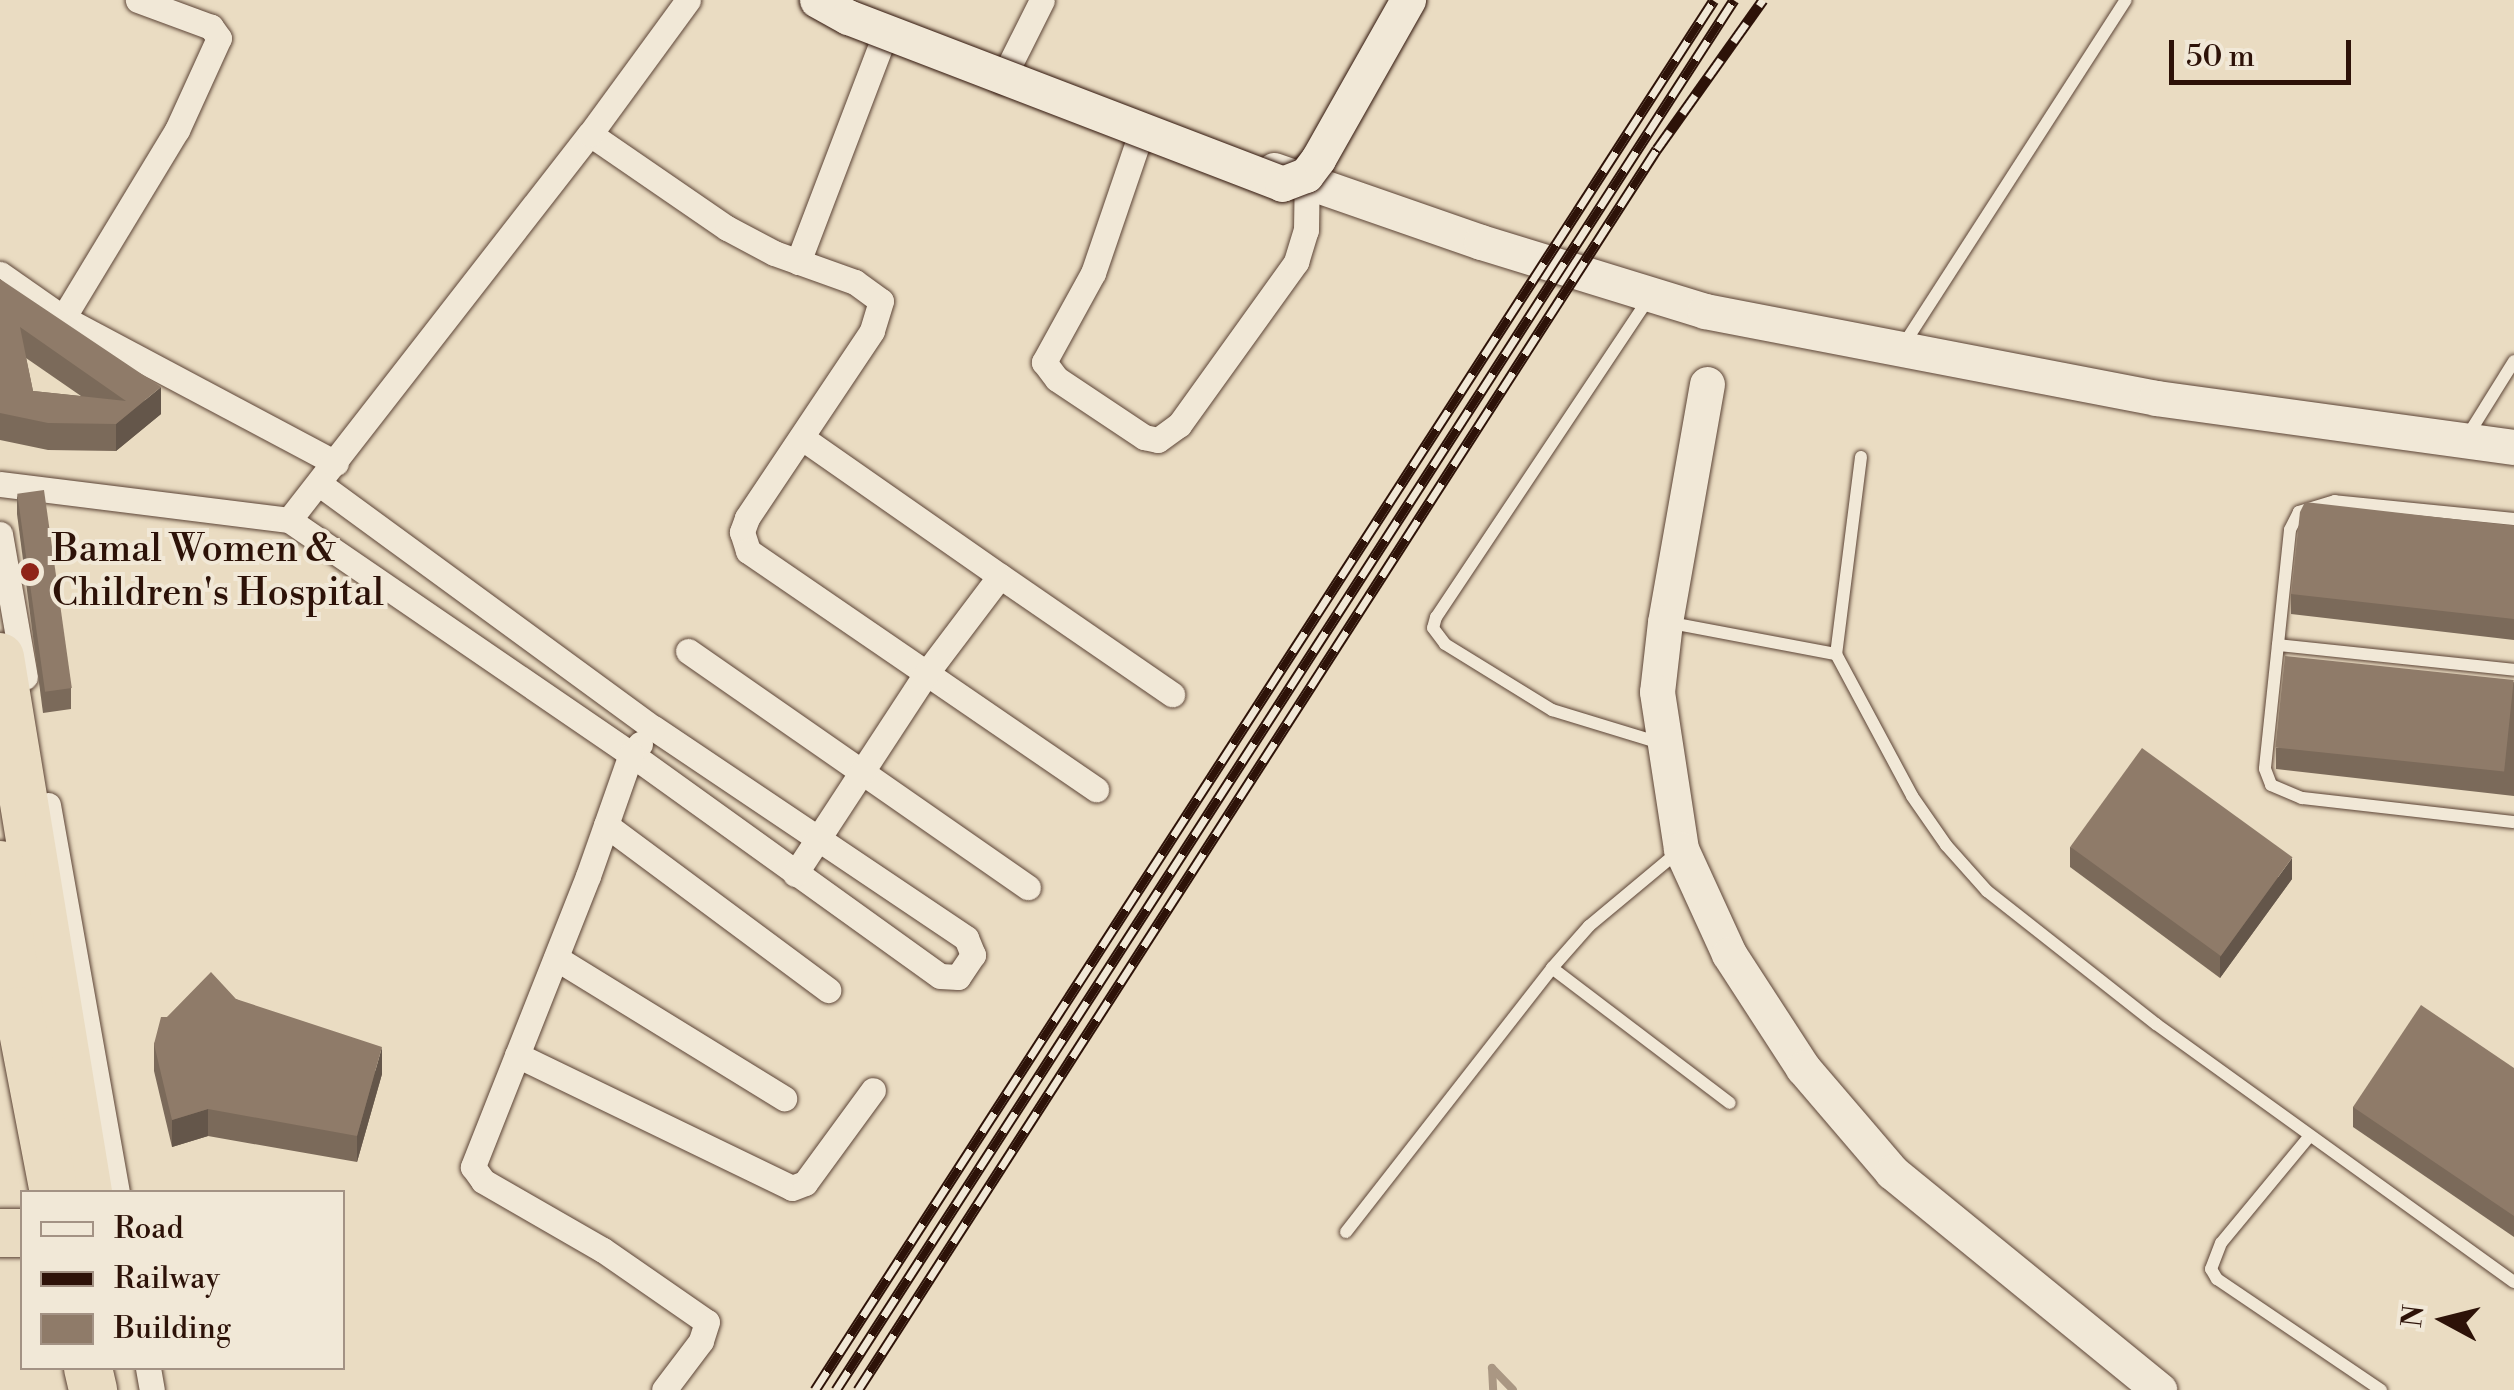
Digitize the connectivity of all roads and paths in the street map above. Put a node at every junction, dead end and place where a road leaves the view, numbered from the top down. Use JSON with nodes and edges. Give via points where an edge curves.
{"nodes":[{"id":1,"x":138,"y":0,"type":"edge"},
{"id":2,"x":688,"y":0,"type":"edge"},
{"id":3,"x":809,"y":0,"type":"edge"},
{"id":4,"x":817,"y":0,"type":"edge"},
{"id":5,"x":1042,"y":0,"type":"edge"},
{"id":6,"x":1392,"y":0,"type":"edge"},
{"id":7,"x":1408,"y":0,"type":"edge"},
{"id":8,"x":2126,"y":0,"type":"edge"},
{"id":9,"x":188,"y":9,"type":"edge"},
{"id":10,"x":875,"y":22,"type":"edge"},
{"id":11,"x":1002,"y":80,"type":"junction"},
{"id":12,"x":1142,"y":130,"type":"junction"},
{"id":13,"x":590,"y":134,"type":"junction"},
{"id":14,"x":1303,"y":179,"type":"junction"},
{"id":15,"x":798,"y":262,"type":"junction"},
{"id":16,"x":0,"y":274,"type":"edge"},
{"id":17,"x":1651,"y":296,"type":"junction"},
{"id":18,"x":63,"y":318,"type":"junction"},
{"id":19,"x":1903,"y":346,"type":"junction"},
{"id":20,"x":2514,"y":360,"type":"edge"},
{"id":21,"x":1707,"y":384,"type":"dead end"},
{"id":22,"x":802,"y":438,"type":"junction"},
{"id":23,"x":2464,"y":442,"type":"junction"},
{"id":24,"x":2514,"y":447,"type":"edge"},
{"id":25,"x":1861,"y":457,"type":"dead end"},
{"id":26,"x":336,"y":463,"type":"junction"},
{"id":27,"x":0,"y":484,"type":"edge"},
{"id":28,"x":320,"y":484,"type":"junction"},
{"id":29,"x":2514,"y":519,"type":"edge"},
{"id":30,"x":289,"y":520,"type":"junction"},
{"id":31,"x":0,"y":534,"type":"edge"},
{"id":32,"x":1000,"y":576,"type":"junction"},
{"id":33,"x":1665,"y":622,"type":"junction"},
{"id":34,"x":2278,"y":645,"type":"junction"},
{"id":35,"x":688,"y":651,"type":"dead end"},
{"id":36,"x":1836,"y":654,"type":"junction"},
{"id":37,"x":0,"y":656,"type":"edge"},
{"id":38,"x":2514,"y":670,"type":"edge"},
{"id":39,"x":925,"y":675,"type":"junction"},
{"id":40,"x":1172,"y":694,"type":"dead end"},
{"id":41,"x":653,"y":728,"type":"junction"},
{"id":42,"x":1663,"y":744,"type":"junction"},
{"id":43,"x":631,"y":754,"type":"junction"},
{"id":44,"x":861,"y":773,"type":"junction"},
{"id":45,"x":1096,"y":789,"type":"dead end"},
{"id":46,"x":2514,"y":822,"type":"edge"},
{"id":47,"x":606,"y":825,"type":"junction"},
{"id":48,"x":815,"y":837,"type":"junction"},
{"id":49,"x":1680,"y":849,"type":"junction"},
{"id":50,"x":0,"y":865,"type":"edge"},
{"id":51,"x":795,"y":874,"type":"junction"},
{"id":52,"x":1028,"y":887,"type":"dead end"},
{"id":53,"x":556,"y":958,"type":"junction"},
{"id":54,"x":1552,"y":968,"type":"junction"},
{"id":55,"x":828,"y":990,"type":"dead end"},
{"id":56,"x":14,"y":999,"type":"edge"},
{"id":57,"x":517,"y":1055,"type":"junction"},
{"id":58,"x":872,"y":1090,"type":"dead end"},
{"id":59,"x":784,"y":1098,"type":"dead end"},
{"id":60,"x":1730,"y":1103,"type":"dead end"},
{"id":61,"x":2308,"y":1138,"type":"junction"},
{"id":62,"x":54,"y":1190,"type":"edge"},
{"id":63,"x":87,"y":1190,"type":"edge"},
{"id":64,"x":116,"y":1190,"type":"edge"},
{"id":65,"x":1346,"y":1232,"type":"dead end"},
{"id":66,"x":2514,"y":1282,"type":"edge"},
{"id":67,"x":664,"y":1390,"type":"edge"},
{"id":68,"x":2159,"y":1390,"type":"edge"},
{"id":69,"x":2381,"y":1390,"type":"edge"}],
"edges":[{"from":1,"to":9,"type":"street"},
{"from":2,"to":13,"type":"street"},
{"from":3,"to":10,"type":"street"},
{"from":4,"to":7,"type":"street","bridge":true,"via":[[1282,184],[1306,175],[1318,160]]},
{"from":5,"to":11,"type":"street"},
{"from":6,"to":14,"type":"street","via":[[1332,104]]},
{"from":8,"to":19,"type":"lane"},
{"from":9,"to":18,"type":"street","via":[[217,32],[216,51],[177,130]]},
{"from":10,"to":11,"type":"street"},
{"from":10,"to":15,"type":"street"},
{"from":11,"to":12,"type":"street"},
{"from":12,"to":14,"type":"street"},
{"from":12,"to":14,"type":"street","via":[[1093,273],[1044,362],[1048,372],[1144,437],[1158,440],[1180,425],[1296,262],[1306,230]]},
{"from":13,"to":15,"type":"street","via":[[727,228]]},
{"from":13,"to":26,"type":"street"},
{"from":14,"to":17,"type":"street"},
{"from":15,"to":22,"type":"street","via":[[873,291],[882,301],[872,331]]},
{"from":16,"to":18,"type":"street"},
{"from":17,"to":19,"type":"street"},
{"from":17,"to":42,"type":"lane","via":[[1433,628],[1445,644],[1552,710]]},
{"from":18,"to":26,"type":"street"},
{"from":19,"to":23,"type":"street","via":[[2156,398]]},
{"from":20,"to":23,"type":"lane"},
{"from":21,"to":33,"type":"street"},
{"from":22,"to":32,"type":"street"},
{"from":22,"to":39,"type":"street","via":[[747,518],[742,542]]},
{"from":23,"to":24,"type":"street"},
{"from":25,"to":36,"type":"lane"},
{"from":26,"to":28,"type":"street"},
{"from":27,"to":30,"type":"street"},
{"from":28,"to":30,"type":"street"},
{"from":28,"to":41,"type":"street"},
{"from":29,"to":34,"type":"lane","via":[[2335,500],[2298,512],[2290,530]]},
{"from":30,"to":43,"type":"street"},
{"from":31,"to":64,"type":"street"},
{"from":32,"to":39,"type":"street"},
{"from":32,"to":40,"type":"street"},
{"from":33,"to":36,"type":"lane"},
{"from":33,"to":42,"type":"street","via":[[1658,692]]},
{"from":34,"to":38,"type":"lane"},
{"from":34,"to":46,"type":"lane","via":[[2266,769],[2271,785],[2302,798]]},
{"from":35,"to":44,"type":"street"},
{"from":36,"to":61,"type":"lane","via":[[1912,796],[1987,891]]},
{"from":37,"to":56,"type":"highway"},
{"from":39,"to":44,"type":"street"},
{"from":39,"to":45,"type":"street"},
{"from":41,"to":43,"type":"street"},
{"from":41,"to":48,"type":"street"},
{"from":42,"to":49,"type":"street"},
{"from":43,"to":47,"type":"street"},
{"from":43,"to":51,"type":"street"},
{"from":44,"to":48,"type":"street"},
{"from":44,"to":52,"type":"street"},
{"from":47,"to":53,"type":"street"},
{"from":47,"to":55,"type":"street"},
{"from":48,"to":51,"type":"street"},
{"from":48,"to":51,"type":"street","via":[[966,938],[973,955],[958,977],[946,979]]},
{"from":49,"to":54,"type":"lane","via":[[1589,926]]},
{"from":49,"to":68,"type":"street","via":[[1728,954],[1803,1068],[1892,1172]]},
{"from":50,"to":56,"type":"highway"},
{"from":53,"to":57,"type":"street"},
{"from":53,"to":59,"type":"street"},
{"from":54,"to":60,"type":"lane"},
{"from":54,"to":65,"type":"lane"},
{"from":56,"to":62,"type":"highway"},
{"from":56,"to":63,"type":"highway"},
{"from":57,"to":58,"type":"street","via":[[792,1188],[805,1182]]},
{"from":57,"to":67,"type":"street","via":[[473,1158],[476,1175],[707,1322],[702,1341]]},
{"from":61,"to":66,"type":"lane"},
{"from":61,"to":69,"type":"lane","via":[[2222,1243],[2211,1269]]}]}
